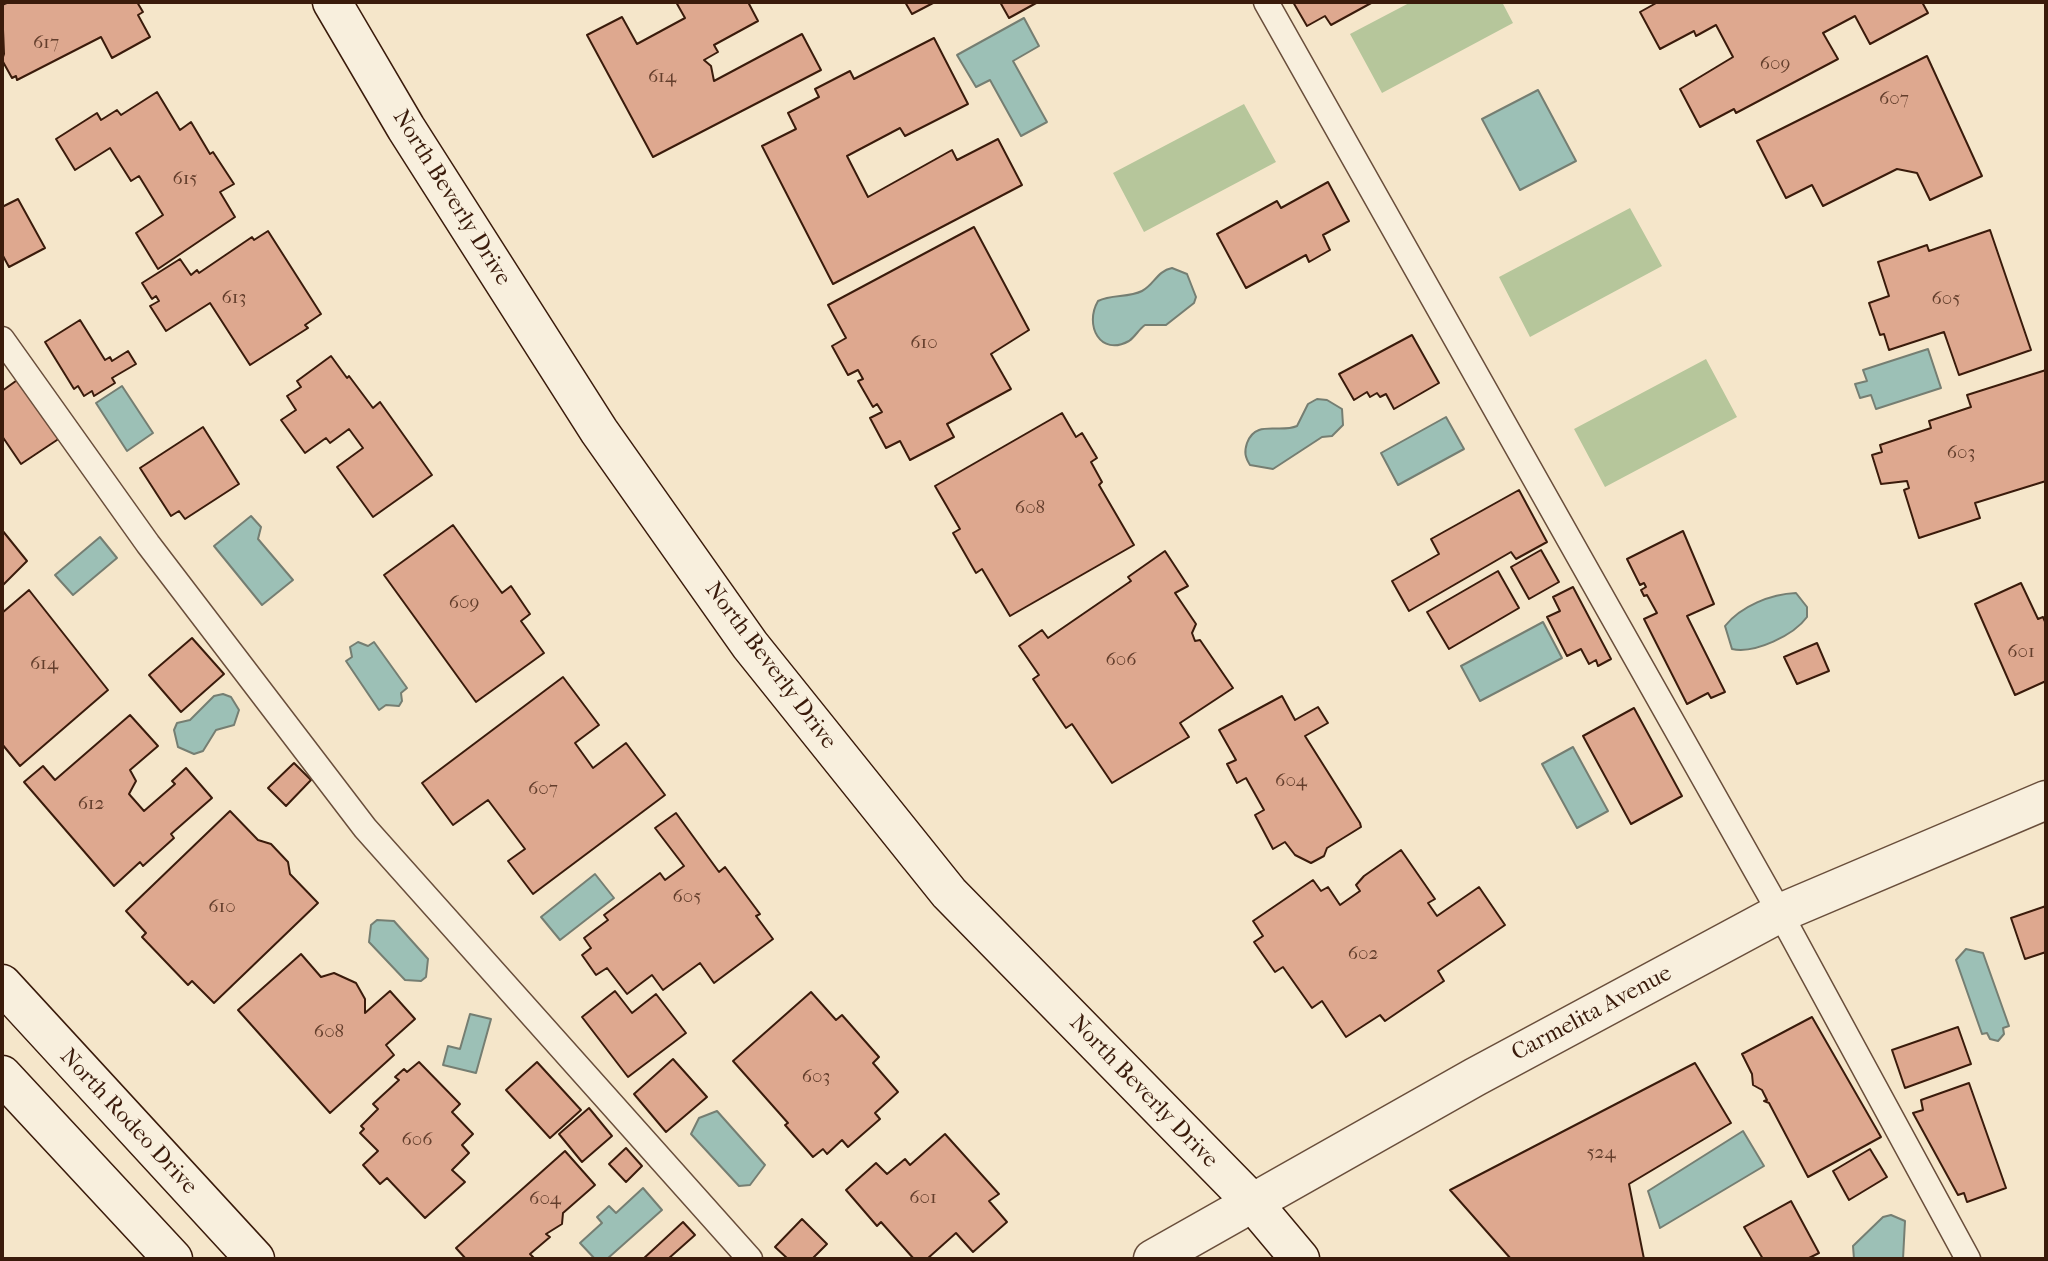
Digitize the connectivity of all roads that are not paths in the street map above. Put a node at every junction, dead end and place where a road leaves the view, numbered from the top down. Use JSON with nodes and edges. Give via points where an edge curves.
{"nodes":[{"id":1,"x":332,"y":2,"type":"edge"},
{"id":2,"x":1266,"y":2,"type":"edge"},
{"id":3,"x":2,"y":339,"type":"edge"},
{"id":4,"x":2046,"y":800,"type":"edge"},
{"id":5,"x":1780,"y":913,"type":"junction"},
{"id":6,"x":2,"y":984,"type":"edge"},
{"id":7,"x":2,"y":1074,"type":"edge"},
{"id":8,"x":1253,"y":1203,"type":"junction"},
{"id":9,"x":173,"y":1259,"type":"edge"},
{"id":10,"x":255,"y":1259,"type":"edge"},
{"id":11,"x":750,"y":1259,"type":"edge"},
{"id":12,"x":1153,"y":1259,"type":"edge"},
{"id":13,"x":1300,"y":1259,"type":"edge"},
{"id":14,"x":1968,"y":1259,"type":"edge"}],
"edges":[{"from":1,"to":8,"type":"street","name":"North Beverly Drive","via":[[406,128],[592,419],[750,645],[948,893]]},
{"from":2,"to":5,"type":"lane"},
{"from":3,"to":11,"type":"lane","via":[[148,544],[365,828]]},
{"from":4,"to":5,"type":"street","name":"Carmelita Avenue"},
{"from":5,"to":8,"type":"street","name":"Carmelita Avenue"},
{"from":5,"to":14,"type":"lane"},
{"from":6,"to":10,"type":"street","name":"North Rodeo Drive"},
{"from":7,"to":9,"type":"street"},
{"from":8,"to":12,"type":"street","name":"Carmelita Avenue"},
{"from":8,"to":13,"type":"street","name":"North Beverly Drive"}]}
